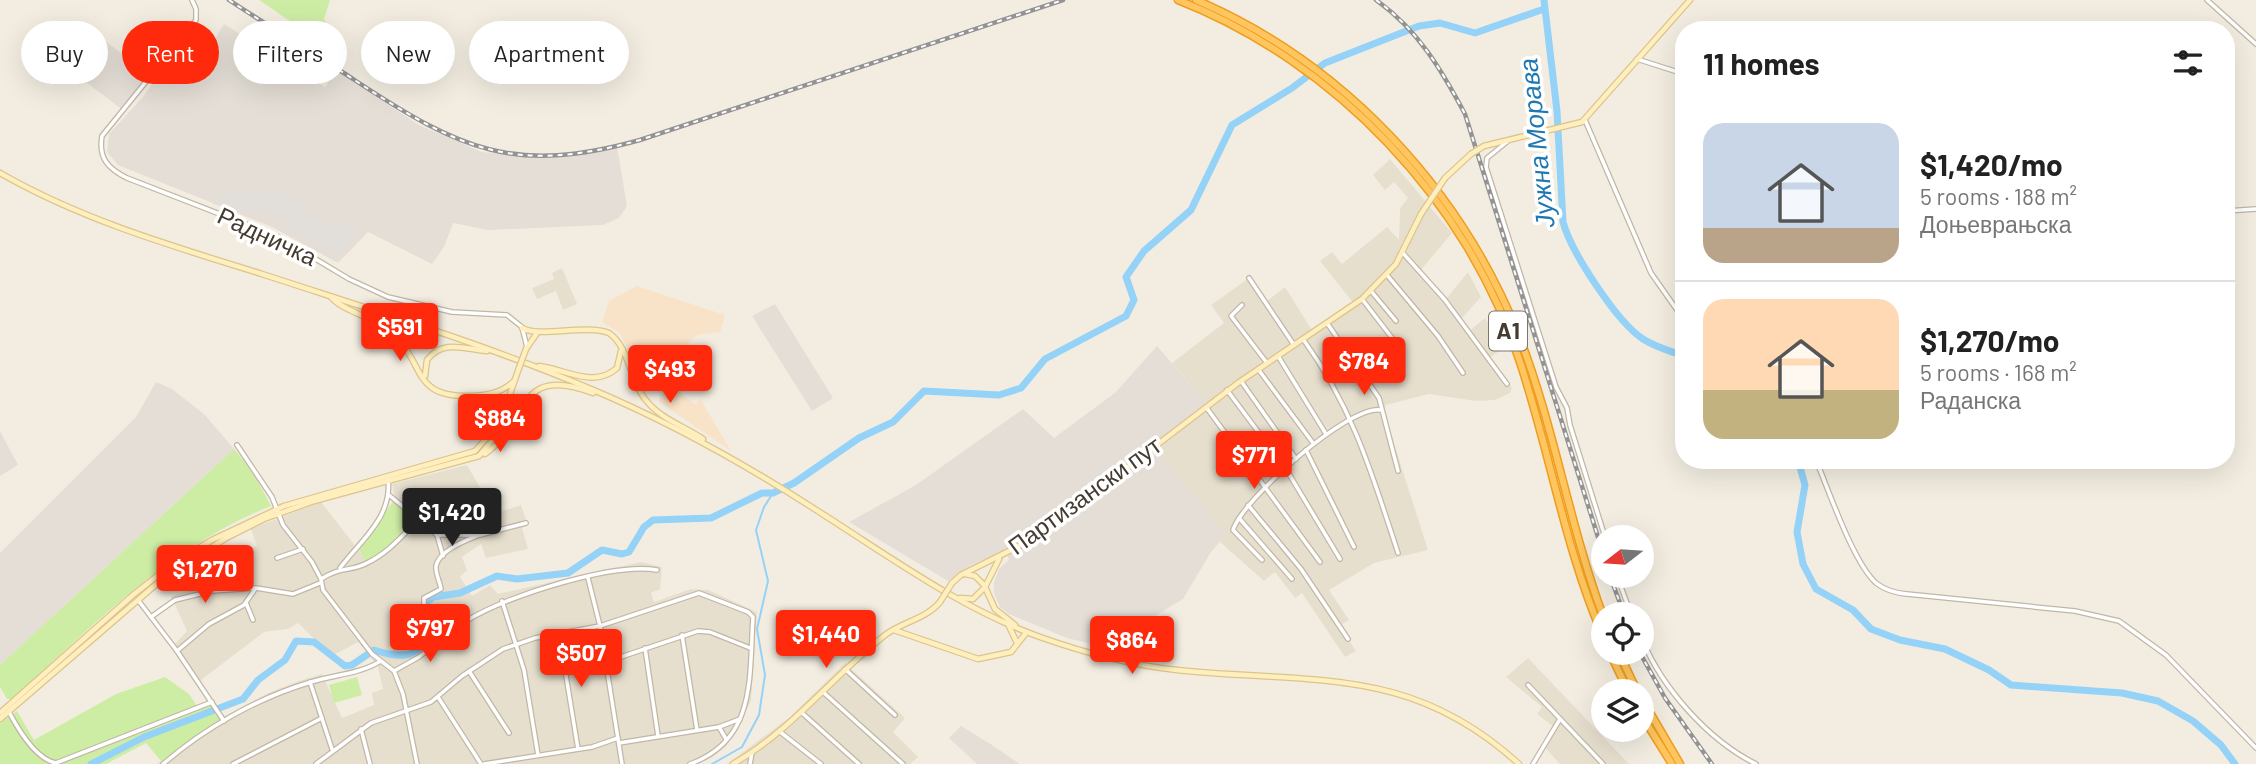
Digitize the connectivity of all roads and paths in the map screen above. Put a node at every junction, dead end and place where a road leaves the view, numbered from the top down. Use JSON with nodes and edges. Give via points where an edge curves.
{"nodes":[{"id":1,"x":192,"y":0,"type":"edge"},
{"id":2,"x":1178,"y":0,"type":"edge"},
{"id":3,"x":1196,"y":0,"type":"edge"},
{"id":4,"x":1690,"y":0,"type":"edge"},
{"id":5,"x":2207,"y":0,"type":"edge"},
{"id":6,"x":2230,"y":21,"type":"edge"},
{"id":7,"x":2235,"y":25,"type":"edge"},
{"id":8,"x":2256,"y":44,"type":"edge"},
{"id":9,"x":1637,"y":59,"type":"junction"},
{"id":10,"x":1305,"y":66,"type":"junction"},
{"id":11,"x":1675,"y":71,"type":"edge"},
{"id":12,"x":1319,"y":76,"type":"junction"},
{"id":13,"x":1585,"y":120,"type":"junction"},
{"id":14,"x":1509,"y":139,"type":"junction"},
{"id":15,"x":0,"y":173,"type":"edge"},
{"id":16,"x":2256,"y":209,"type":"edge"},
{"id":17,"x":2235,"y":210,"type":"edge"},
{"id":18,"x":1402,"y":252,"type":"junction"},
{"id":19,"x":1387,"y":275,"type":"junction"},
{"id":20,"x":1249,"y":278,"type":"dead end"},
{"id":21,"x":1371,"y":291,"type":"junction"},
{"id":22,"x":332,"y":297,"type":"junction"},
{"id":23,"x":1362,"y":299,"type":"junction"},
{"id":24,"x":1242,"y":305,"type":"dead end"},
{"id":25,"x":1675,"y":307,"type":"edge"},
{"id":26,"x":1396,"y":321,"type":"dead end"},
{"id":27,"x":1327,"y":323,"type":"junction"},
{"id":28,"x":522,"y":328,"type":"junction"},
{"id":29,"x":541,"y":331,"type":"junction"},
{"id":30,"x":1303,"y":339,"type":"junction"},
{"id":31,"x":620,"y":343,"type":"junction"},
{"id":32,"x":1294,"y":345,"type":"junction"},
{"id":33,"x":1399,"y":347,"type":"dead end"},
{"id":34,"x":526,"y":348,"type":"junction"},
{"id":35,"x":491,"y":351,"type":"junction"},
{"id":36,"x":1278,"y":356,"type":"junction"},
{"id":37,"x":1267,"y":363,"type":"junction"},
{"id":38,"x":535,"y":366,"type":"junction"},
{"id":39,"x":1258,"y":369,"type":"junction"},
{"id":40,"x":1464,"y":373,"type":"dead end"},
{"id":41,"x":514,"y":381,"type":"junction"},
{"id":42,"x":1241,"y":381,"type":"junction"},
{"id":43,"x":427,"y":383,"type":"junction"},
{"id":44,"x":1507,"y":384,"type":"dead end"},
{"id":45,"x":1227,"y":390,"type":"junction"},
{"id":46,"x":474,"y":396,"type":"junction"},
{"id":47,"x":607,"y":396,"type":"junction"},
{"id":48,"x":487,"y":400,"type":"junction"},
{"id":49,"x":508,"y":400,"type":"junction"},
{"id":50,"x":1206,"y":407,"type":"junction"},
{"id":51,"x":1381,"y":410,"type":"junction"},
{"id":52,"x":1352,"y":419,"type":"junction"},
{"id":53,"x":498,"y":425,"type":"junction"},
{"id":54,"x":1326,"y":434,"type":"junction"},
{"id":55,"x":1313,"y":444,"type":"junction"},
{"id":56,"x":237,"y":445,"type":"dead end"},
{"id":57,"x":709,"y":445,"type":"junction"},
{"id":58,"x":1306,"y":450,"type":"junction"},
{"id":59,"x":1296,"y":459,"type":"junction"},
{"id":60,"x":469,"y":460,"type":"junction"},
{"id":61,"x":1286,"y":469,"type":"junction"},
{"id":62,"x":1820,"y":469,"type":"edge"},
{"id":63,"x":1398,"y":471,"type":"dead end"},
{"id":64,"x":388,"y":478,"type":"junction"},
{"id":65,"x":1266,"y":486,"type":"junction"},
{"id":66,"x":389,"y":495,"type":"junction"},
{"id":67,"x":1248,"y":505,"type":"junction"},
{"id":68,"x":277,"y":512,"type":"junction"},
{"id":69,"x":1239,"y":518,"type":"junction"},
{"id":70,"x":418,"y":520,"type":"junction"},
{"id":71,"x":526,"y":523,"type":"dead end"},
{"id":72,"x":1601,"y":525,"type":"edge"},
{"id":73,"x":437,"y":535,"type":"junction"},
{"id":74,"x":480,"y":535,"type":"junction"},
{"id":75,"x":1354,"y":547,"type":"dead end"},
{"id":76,"x":303,"y":549,"type":"junction"},
{"id":77,"x":1398,"y":553,"type":"dead end"},
{"id":78,"x":443,"y":556,"type":"junction"},
{"id":79,"x":277,"y":558,"type":"dead end"},
{"id":80,"x":999,"y":558,"type":"junction"},
{"id":81,"x":1340,"y":559,"type":"dead end"},
{"id":82,"x":1262,"y":560,"type":"dead end"},
{"id":83,"x":1320,"y":562,"type":"dead end"},
{"id":84,"x":340,"y":568,"type":"junction"},
{"id":85,"x":657,"y":570,"type":"dead end"},
{"id":86,"x":963,"y":574,"type":"junction"},
{"id":87,"x":588,"y":578,"type":"junction"},
{"id":88,"x":1292,"y":579,"type":"dead end"},
{"id":89,"x":321,"y":581,"type":"junction"},
{"id":90,"x":985,"y":587,"type":"junction"},
{"id":91,"x":256,"y":588,"type":"junction"},
{"id":92,"x":135,"y":597,"type":"junction"},
{"id":93,"x":956,"y":597,"type":"junction"},
{"id":94,"x":502,"y":601,"type":"junction"},
{"id":95,"x":1591,"y":602,"type":"edge"},
{"id":96,"x":1599,"y":602,"type":"edge"},
{"id":97,"x":246,"y":603,"type":"junction"},
{"id":98,"x":151,"y":617,"type":"junction"},
{"id":99,"x":253,"y":620,"type":"dead end"},
{"id":100,"x":424,"y":620,"type":"dead end"},
{"id":101,"x":468,"y":620,"type":"dead end"},
{"id":102,"x":909,"y":621,"type":"junction"},
{"id":103,"x":1006,"y":623,"type":"junction"},
{"id":104,"x":600,"y":626,"type":"junction"},
{"id":105,"x":1016,"y":628,"type":"junction"},
{"id":106,"x":893,"y":629,"type":"junction"},
{"id":107,"x":1028,"y":632,"type":"junction"},
{"id":108,"x":448,"y":633,"type":"dead end"},
{"id":109,"x":559,"y":634,"type":"junction"},
{"id":110,"x":682,"y":635,"type":"junction"},
{"id":111,"x":919,"y":637,"type":"junction"},
{"id":112,"x":1348,"y":639,"type":"dead end"},
{"id":113,"x":517,"y":643,"type":"junction"},
{"id":114,"x":1017,"y":644,"type":"junction"},
{"id":115,"x":645,"y":648,"type":"junction"},
{"id":116,"x":751,"y":649,"type":"junction"},
{"id":117,"x":177,"y":651,"type":"junction"},
{"id":118,"x":379,"y":662,"type":"junction"},
{"id":119,"x":607,"y":662,"type":"junction"},
{"id":120,"x":1654,"y":662,"type":"edge"},
{"id":121,"x":845,"y":669,"type":"junction"},
{"id":122,"x":394,"y":671,"type":"junction"},
{"id":123,"x":469,"y":671,"type":"junction"},
{"id":124,"x":310,"y":682,"type":"junction"},
{"id":125,"x":1528,"y":685,"type":"dead end"},
{"id":126,"x":821,"y":691,"type":"junction"},
{"id":127,"x":438,"y":697,"type":"junction"},
{"id":128,"x":214,"y":704,"type":"junction"},
{"id":129,"x":800,"y":711,"type":"junction"},
{"id":130,"x":9,"y":712,"type":"junction"},
{"id":131,"x":405,"y":712,"type":"junction"},
{"id":132,"x":0,"y":713,"type":"edge"},
{"id":133,"x":895,"y":715,"type":"dead end"},
{"id":134,"x":741,"y":718,"type":"junction"},
{"id":135,"x":0,"y":719,"type":"edge"},
{"id":136,"x":322,"y":719,"type":"junction"},
{"id":137,"x":1560,"y":719,"type":"junction"},
{"id":138,"x":1654,"y":720,"type":"edge"},
{"id":139,"x":224,"y":721,"type":"junction"},
{"id":140,"x":719,"y":727,"type":"junction"},
{"id":141,"x":361,"y":729,"type":"junction"},
{"id":142,"x":697,"y":730,"type":"junction"},
{"id":143,"x":779,"y":731,"type":"junction"},
{"id":144,"x":509,"y":733,"type":"dead end"},
{"id":145,"x":1654,"y":735,"type":"edge"},
{"id":146,"x":658,"y":736,"type":"junction"},
{"id":147,"x":619,"y":740,"type":"junction"},
{"id":148,"x":727,"y":741,"type":"junction"},
{"id":149,"x":2256,"y":748,"type":"edge"},
{"id":150,"x":332,"y":749,"type":"junction"},
{"id":151,"x":578,"y":749,"type":"junction"},
{"id":152,"x":752,"y":752,"type":"junction"},
{"id":153,"x":538,"y":755,"type":"junction"},
{"id":154,"x":741,"y":759,"type":"junction"},
{"id":155,"x":480,"y":763,"type":"edge"},
{"id":156,"x":163,"y":764,"type":"edge"},
{"id":157,"x":233,"y":764,"type":"edge"},
{"id":158,"x":316,"y":764,"type":"edge"},
{"id":159,"x":370,"y":764,"type":"edge"},
{"id":160,"x":417,"y":764,"type":"edge"},
{"id":161,"x":622,"y":764,"type":"edge"},
{"id":162,"x":690,"y":764,"type":"edge"},
{"id":163,"x":733,"y":764,"type":"edge"},
{"id":164,"x":749,"y":764,"type":"edge"},
{"id":165,"x":821,"y":764,"type":"edge"},
{"id":166,"x":859,"y":764,"type":"edge"},
{"id":167,"x":903,"y":764,"type":"edge"},
{"id":168,"x":1519,"y":764,"type":"edge"},
{"id":169,"x":1533,"y":764,"type":"edge"},
{"id":170,"x":1603,"y":764,"type":"edge"},
{"id":171,"x":1672,"y":764,"type":"edge"},
{"id":172,"x":1680,"y":764,"type":"edge"},
{"id":173,"x":1756,"y":764,"type":"edge"}],
"edges":[{"from":1,"to":28,"type":"street","name":"Радничка","via":[[196,20],[102,136],[107,166],[279,237],[388,297],[452,312],[503,314]]},
{"from":2,"to":10,"type":"highway","number":"A1"},
{"from":3,"to":10,"type":"highway","number":"A1","via":[[1249,27]]},
{"from":4,"to":9,"type":"main road"},
{"from":5,"to":6,"type":"street"},
{"from":7,"to":8,"type":"street"},
{"from":9,"to":11,"type":"street"},
{"from":9,"to":13,"type":"main road"},
{"from":10,"to":12,"type":"highway","number":"A1"},
{"from":12,"to":95,"type":"highway","number":"A1","via":[[1414,173],[1485,277],[1520,360]]},
{"from":12,"to":96,"type":"highway","number":"A1","via":[[1362,108],[1429,179],[1490,272],[1534,380]]},
{"from":13,"to":14,"type":"main road","name":"Партизански пут"},
{"from":13,"to":25,"type":"street","via":[[1651,273]]},
{"from":14,"to":18,"type":"main road","name":"Партизански пут","bridge":true,"via":[[1484,146],[1445,178]]},
{"from":14,"to":72,"type":"street","via":[[1486,163]]},
{"from":15,"to":22,"type":"main road","via":[[78,213]]},
{"from":16,"to":17,"type":"street"},
{"from":18,"to":19,"type":"main road","name":"Партизански пут"},
{"from":18,"to":44,"type":"street","via":[[1445,300]]},
{"from":19,"to":21,"type":"main road","name":"Партизански пут"},
{"from":19,"to":40,"type":"street"},
{"from":20,"to":32,"type":"street"},
{"from":21,"to":23,"type":"main road","name":"Партизански пут"},
{"from":21,"to":26,"type":"street"},
{"from":22,"to":35,"type":"main road"},
{"from":22,"to":43,"type":"main road","via":[[397,337]]},
{"from":23,"to":27,"type":"main road","name":"Партизански пут"},
{"from":23,"to":33,"type":"street"},
{"from":24,"to":37,"type":"street","via":[[1230,316]]},
{"from":27,"to":30,"type":"main road","name":"Партизански пут"},
{"from":27,"to":51,"type":"street","via":[[1379,398]]},
{"from":28,"to":29,"type":"main road"},
{"from":28,"to":34,"type":"street"},
{"from":29,"to":31,"type":"main road","via":[[603,330]]},
{"from":29,"to":34,"type":"main road"},
{"from":30,"to":32,"type":"main road","name":"Партизански пут"},
{"from":30,"to":52,"type":"street"},
{"from":31,"to":38,"type":"main road","via":[[620,363],[604,376]]},
{"from":31,"to":57,"type":"main road","via":[[637,387],[651,407]]},
{"from":32,"to":36,"type":"main road","name":"Партизански пут"},
{"from":34,"to":41,"type":"main road","bridge":true},
{"from":35,"to":38,"type":"main road"},
{"from":35,"to":43,"type":"main road","via":[[456,346],[438,350],[425,365]]},
{"from":36,"to":37,"type":"main road","name":"Партизански пут"},
{"from":36,"to":54,"type":"street"},
{"from":37,"to":39,"type":"main road","name":"Партизански пут"},
{"from":38,"to":47,"type":"main road"},
{"from":39,"to":42,"type":"main road","name":"Партизански пут"},
{"from":39,"to":55,"type":"street"},
{"from":41,"to":46,"type":"main road","via":[[500,391]]},
{"from":41,"to":49,"type":"main road"},
{"from":42,"to":45,"type":"main road","name":"Партизански пут"},
{"from":42,"to":59,"type":"street"},
{"from":43,"to":46,"type":"main road","via":[[441,395]]},
{"from":45,"to":50,"type":"main road","name":"Партизански пут"},
{"from":45,"to":61,"type":"street"},
{"from":46,"to":48,"type":"main road"},
{"from":47,"to":57,"type":"main road"},
{"from":47,"to":60,"type":"main road","via":[[565,384],[543,388],[521,406],[496,446]]},
{"from":48,"to":49,"type":"main road"},
{"from":48,"to":53,"type":"main road","via":[[495,409]]},
{"from":49,"to":53,"type":"main road"},
{"from":50,"to":65,"type":"street"},
{"from":50,"to":80,"type":"main road","name":"Партизански пут","via":[[1043,533]]},
{"from":51,"to":52,"type":"street"},
{"from":51,"to":63,"type":"street"},
{"from":52,"to":54,"type":"street"},
{"from":52,"to":77,"type":"street"},
{"from":53,"to":60,"type":"main road","via":[[491,445]]},
{"from":53,"to":64,"type":"main road","via":[[475,451]]},
{"from":54,"to":55,"type":"street"},
{"from":55,"to":58,"type":"street"},
{"from":56,"to":68,"type":"street"},
{"from":57,"to":93,"type":"main road"},
{"from":58,"to":59,"type":"street"},
{"from":58,"to":75,"type":"street"},
{"from":59,"to":61,"type":"street"},
{"from":60,"to":64,"type":"main road"},
{"from":61,"to":65,"type":"street"},
{"from":61,"to":81,"type":"street"},
{"from":62,"to":149,"type":"street","via":[[1859,556],[1881,587],[1907,594],[2084,612],[2119,621],[2172,661]]},
{"from":64,"to":66,"type":"street"},
{"from":64,"to":68,"type":"main road"},
{"from":65,"to":67,"type":"street"},
{"from":65,"to":83,"type":"street"},
{"from":66,"to":70,"type":"street"},
{"from":66,"to":84,"type":"street","via":[[383,513]]},
{"from":67,"to":69,"type":"street"},
{"from":67,"to":112,"type":"street","via":[[1301,569]]},
{"from":68,"to":76,"type":"street"},
{"from":68,"to":92,"type":"main road","via":[[200,547]]},
{"from":69,"to":82,"type":"street","via":[[1233,530]]},
{"from":69,"to":88,"type":"street"},
{"from":70,"to":73,"type":"street"},
{"from":70,"to":84,"type":"street","via":[[368,563]]},
{"from":71,"to":74,"type":"street"},
{"from":73,"to":74,"type":"street"},
{"from":73,"to":78,"type":"street"},
{"from":74,"to":78,"type":"street"},
{"from":76,"to":79,"type":"street"},
{"from":76,"to":89,"type":"street"},
{"from":78,"to":100,"type":"street","via":[[436,566],[441,589],[424,598]]},
{"from":80,"to":86,"type":"main road","name":"Партизански пут"},
{"from":80,"to":90,"type":"main road"},
{"from":84,"to":89,"type":"street"},
{"from":85,"to":87,"type":"street","via":[[630,568]]},
{"from":86,"to":90,"type":"main road","via":[[975,576]]},
{"from":86,"to":102,"type":"main road","name":"Партизански пут","bridge":true,"via":[[940,602]]},
{"from":87,"to":94,"type":"street"},
{"from":87,"to":104,"type":"street"},
{"from":89,"to":91,"type":"street","via":[[293,594]]},
{"from":89,"to":118,"type":"street"},
{"from":90,"to":93,"type":"main road","via":[[973,599]]},
{"from":90,"to":105,"type":"main road","via":[[995,609]]},
{"from":91,"to":97,"type":"street"},
{"from":91,"to":98,"type":"street","via":[[181,597]]},
{"from":92,"to":98,"type":"street"},
{"from":92,"to":130,"type":"main road"},
{"from":92,"to":132,"type":"main road"},
{"from":93,"to":103,"type":"main road"},
{"from":94,"to":101,"type":"street"},
{"from":94,"to":113,"type":"street"},
{"from":97,"to":99,"type":"street"},
{"from":97,"to":117,"type":"street","via":[[209,624]]},
{"from":98,"to":117,"type":"street"},
{"from":102,"to":106,"type":"main road","name":"Партизански пут"},
{"from":102,"to":111,"type":"main road"},
{"from":103,"to":105,"type":"main road"},
{"from":103,"to":114,"type":"main road"},
{"from":104,"to":109,"type":"street"},
{"from":104,"to":116,"type":"street","via":[[699,593],[753,617]]},
{"from":104,"to":119,"type":"street"},
{"from":105,"to":107,"type":"main road"},
{"from":106,"to":111,"type":"main road"},
{"from":106,"to":121,"type":"main road","name":"Партизански пут"},
{"from":107,"to":114,"type":"main road"},
{"from":107,"to":168,"type":"main road","via":[[1127,662],[1191,671],[1326,678],[1383,688],[1445,711]]},
{"from":108,"to":122,"type":"street"},
{"from":109,"to":113,"type":"street"},
{"from":109,"to":151,"type":"street"},
{"from":110,"to":115,"type":"street"},
{"from":110,"to":116,"type":"street","via":[[710,632]]},
{"from":110,"to":142,"type":"street"},
{"from":111,"to":114,"type":"main road","via":[[978,659],[1011,652]]},
{"from":113,"to":123,"type":"street"},
{"from":113,"to":153,"type":"street"},
{"from":115,"to":119,"type":"street"},
{"from":115,"to":146,"type":"street"},
{"from":116,"to":134,"type":"street"},
{"from":117,"to":128,"type":"street"},
{"from":118,"to":122,"type":"street"},
{"from":118,"to":124,"type":"street"},
{"from":119,"to":147,"type":"street"},
{"from":120,"to":173,"type":"street","via":[[1694,714],[1725,745]]},
{"from":121,"to":126,"type":"main road","name":"Партизански пут"},
{"from":121,"to":133,"type":"street"},
{"from":122,"to":131,"type":"street"},
{"from":123,"to":127,"type":"street"},
{"from":123,"to":144,"type":"street"},
{"from":124,"to":136,"type":"street"},
{"from":124,"to":139,"type":"street"},
{"from":125,"to":137,"type":"street"},
{"from":126,"to":129,"type":"main road","name":"Партизански пут"},
{"from":126,"to":167,"type":"street"},
{"from":127,"to":131,"type":"street"},
{"from":127,"to":155,"type":"street"},
{"from":128,"to":130,"type":"street","via":[[56,763],[24,737]]},
{"from":128,"to":139,"type":"street"},
{"from":129,"to":143,"type":"main road","name":"Партизански пут"},
{"from":129,"to":166,"type":"street"},
{"from":130,"to":135,"type":"main road"},
{"from":131,"to":141,"type":"street"},
{"from":131,"to":160,"type":"street"},
{"from":134,"to":140,"type":"street"},
{"from":134,"to":148,"type":"street"},
{"from":136,"to":150,"type":"street"},
{"from":136,"to":157,"type":"street"},
{"from":137,"to":169,"type":"street"},
{"from":137,"to":170,"type":"street"},
{"from":138,"to":172,"type":"highway"},
{"from":139,"to":156,"type":"street"},
{"from":140,"to":142,"type":"street"},
{"from":140,"to":148,"type":"street"},
{"from":141,"to":150,"type":"street"},
{"from":141,"to":159,"type":"street"},
{"from":142,"to":146,"type":"street"},
{"from":143,"to":152,"type":"main road","name":"Партизански пут"},
{"from":143,"to":165,"type":"street"},
{"from":145,"to":171,"type":"highway"},
{"from":146,"to":147,"type":"street"},
{"from":147,"to":151,"type":"street"},
{"from":147,"to":161,"type":"street"},
{"from":148,"to":162,"type":"street"},
{"from":150,"to":158,"type":"street"},
{"from":151,"to":153,"type":"street"},
{"from":152,"to":154,"type":"main road","name":"Партизански пут"},
{"from":152,"to":164,"type":"street"},
{"from":153,"to":155,"type":"street"},
{"from":154,"to":163,"type":"main road","name":"Партизански пут"},
{"from":154,"to":164,"type":"street"}]}
